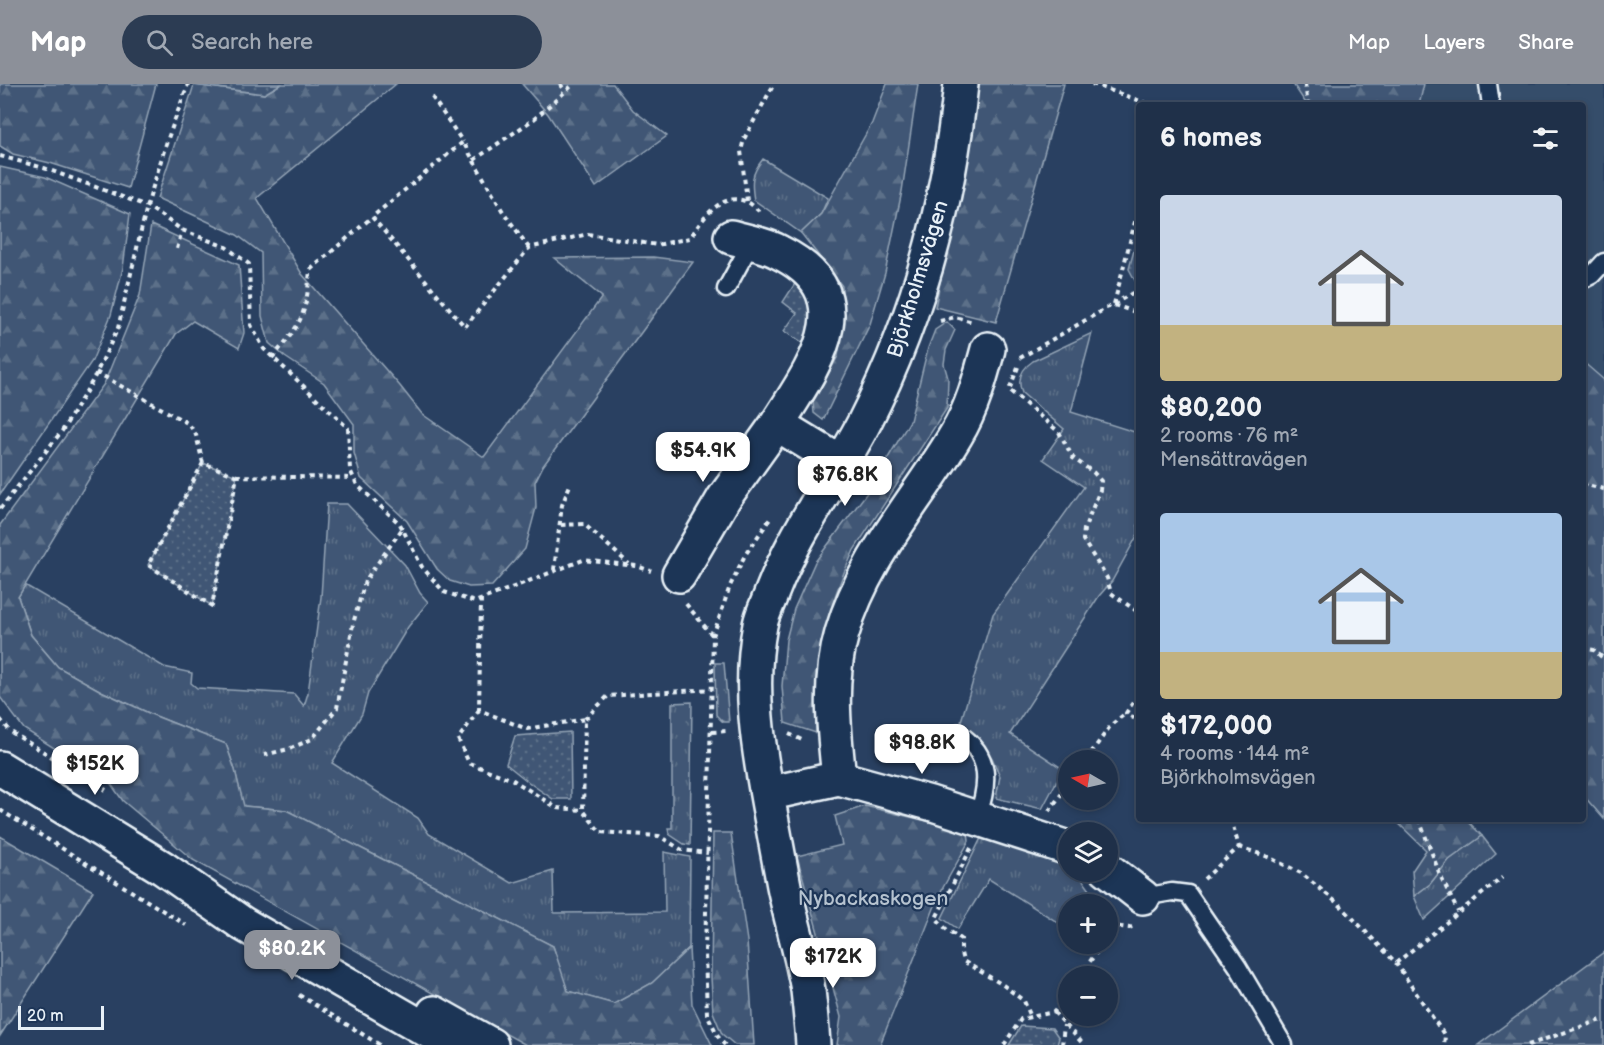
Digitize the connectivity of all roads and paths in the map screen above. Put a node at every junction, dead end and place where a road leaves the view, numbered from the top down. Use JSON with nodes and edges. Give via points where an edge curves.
{"nodes":[{"id":1,"x":188,"y":84,"type":"edge"},
{"id":2,"x":560,"y":84,"type":"edge"},
{"id":3,"x":574,"y":84,"type":"edge"},
{"id":4,"x":773,"y":84,"type":"edge"},
{"id":5,"x":961,"y":84,"type":"edge"},
{"id":6,"x":1092,"y":84,"type":"edge"},
{"id":7,"x":1305,"y":84,"type":"edge"},
{"id":8,"x":1488,"y":84,"type":"edge"},
{"id":9,"x":565,"y":90,"type":"junction"},
{"id":10,"x":432,"y":97,"type":"dead end"},
{"id":11,"x":1143,"y":102,"type":"edge"},
{"id":12,"x":1308,"y":102,"type":"edge"},
{"id":13,"x":1491,"y":102,"type":"edge"},
{"id":14,"x":463,"y":142,"type":"junction"},
{"id":15,"x":0,"y":156,"type":"edge"},
{"id":16,"x":474,"y":160,"type":"junction"},
{"id":17,"x":147,"y":206,"type":"junction"},
{"id":18,"x":372,"y":217,"type":"junction"},
{"id":19,"x":1136,"y":218,"type":"edge"},
{"id":20,"x":182,"y":230,"type":"junction"},
{"id":21,"x":741,"y":240,"type":"joint"},
{"id":22,"x":529,"y":248,"type":"junction"},
{"id":23,"x":177,"y":249,"type":"dead end"},
{"id":24,"x":1604,"y":262,"type":"edge"},
{"id":25,"x":1586,"y":278,"type":"edge"},
{"id":26,"x":726,"y":289,"type":"dead end"},
{"id":27,"x":1136,"y":291,"type":"edge"},
{"id":28,"x":1114,"y":304,"type":"junction"},
{"id":29,"x":1136,"y":312,"type":"edge"},
{"id":30,"x":937,"y":323,"type":"dead end"},
{"id":31,"x":982,"y":336,"type":"joint"},
{"id":32,"x":272,"y":358,"type":"junction"},
{"id":33,"x":1020,"y":358,"type":"dead end"},
{"id":34,"x":96,"y":372,"type":"junction"},
{"id":35,"x":1009,"y":390,"type":"dead end"},
{"id":36,"x":777,"y":424,"type":"junction"},
{"id":37,"x":203,"y":463,"type":"junction"},
{"id":38,"x":841,"y":463,"type":"junction"},
{"id":39,"x":237,"y":476,"type":"junction"},
{"id":40,"x":353,"y":478,"type":"junction"},
{"id":41,"x":570,"y":485,"type":"dead end"},
{"id":42,"x":1586,"y":485,"type":"edge"},
{"id":43,"x":1604,"y":489,"type":"edge"},
{"id":44,"x":0,"y":509,"type":"edge"},
{"id":45,"x":561,"y":525,"type":"junction"},
{"id":46,"x":402,"y":529,"type":"junction"},
{"id":47,"x":630,"y":565,"type":"junction"},
{"id":48,"x":554,"y":571,"type":"junction"},
{"id":49,"x":674,"y":583,"type":"junction"},
{"id":50,"x":481,"y":600,"type":"junction"},
{"id":51,"x":1136,"y":611,"type":"edge"},
{"id":52,"x":1586,"y":649,"type":"edge"},
{"id":53,"x":1604,"y":659,"type":"edge"},
{"id":54,"x":712,"y":688,"type":"junction"},
{"id":55,"x":1136,"y":698,"type":"edge"},
{"id":56,"x":478,"y":710,"type":"junction"},
{"id":57,"x":1126,"y":713,"type":"junction"},
{"id":58,"x":0,"y":719,"type":"edge"},
{"id":59,"x":585,"y":719,"type":"junction"},
{"id":60,"x":1136,"y":720,"type":"edge"},
{"id":61,"x":733,"y":730,"type":"dead end"},
{"id":62,"x":780,"y":731,"type":"dead end"},
{"id":63,"x":712,"y":732,"type":"junction"},
{"id":64,"x":958,"y":733,"type":"dead end"},
{"id":65,"x":811,"y":744,"type":"dead end"},
{"id":66,"x":1093,"y":750,"type":"edge"},
{"id":67,"x":264,"y":755,"type":"dead end"},
{"id":68,"x":0,"y":768,"type":"edge"},
{"id":69,"x":839,"y":778,"type":"junction"},
{"id":70,"x":106,"y":790,"type":"dead end"},
{"id":71,"x":767,"y":794,"type":"junction"},
{"id":72,"x":1058,"y":799,"type":"edge"},
{"id":73,"x":583,"y":810,"type":"junction"},
{"id":74,"x":980,"y":819,"type":"junction"},
{"id":75,"x":1043,"y":820,"type":"dead end"},
{"id":76,"x":1232,"y":822,"type":"edge"},
{"id":77,"x":1420,"y":822,"type":"edge"},
{"id":78,"x":1058,"y":845,"type":"edge"},
{"id":79,"x":1239,"y":847,"type":"junction"},
{"id":80,"x":708,"y":853,"type":"junction"},
{"id":81,"x":163,"y":868,"type":"junction"},
{"id":82,"x":1503,"y":877,"type":"dead end"},
{"id":83,"x":1118,"y":878,"type":"edge"},
{"id":84,"x":1188,"y":894,"type":"junction"},
{"id":85,"x":1143,"y":897,"type":"joint"},
{"id":86,"x":1458,"y":912,"type":"junction"},
{"id":87,"x":797,"y":941,"type":"junction"},
{"id":88,"x":1396,"y":963,"type":"junction"},
{"id":89,"x":1058,"y":1006,"type":"edge"},
{"id":90,"x":1054,"y":1012,"type":"junction"},
{"id":91,"x":1031,"y":1017,"type":"junction"},
{"id":92,"x":1058,"y":1017,"type":"edge"},
{"id":93,"x":1604,"y":1019,"type":"edge"},
{"id":94,"x":1064,"y":1026,"type":"edge"},
{"id":95,"x":1065,"y":1026,"type":"edge"},
{"id":96,"x":453,"y":1045,"type":"edge"},
{"id":97,"x":491,"y":1045,"type":"edge"},
{"id":98,"x":725,"y":1045,"type":"edge"},
{"id":99,"x":800,"y":1045,"type":"edge"},
{"id":100,"x":813,"y":1045,"type":"edge"},
{"id":101,"x":1004,"y":1045,"type":"edge"},
{"id":102,"x":1062,"y":1045,"type":"edge"},
{"id":103,"x":1084,"y":1045,"type":"edge"},
{"id":104,"x":1284,"y":1045,"type":"edge"},
{"id":105,"x":1444,"y":1045,"type":"edge"},
{"id":106,"x":1528,"y":1045,"type":"edge"}],
"edges":[{"from":1,"to":17,"type":"path"},
{"from":2,"to":9,"type":"path"},
{"from":3,"to":9,"type":"path"},
{"from":4,"to":22,"type":"path","via":[[741,151],[747,201],[730,200],[718,205],[702,219],[690,238],[677,242],[642,244],[588,234]]},
{"from":5,"to":38,"type":"street","name":"Björkholmsvägen","via":[[948,178],[914,306],[864,423]]},
{"from":6,"to":11,"type":"path"},
{"from":7,"to":12,"type":"path"},
{"from":8,"to":13,"type":"lane"},
{"from":9,"to":16,"type":"path","via":[[534,119]]},
{"from":10,"to":14,"type":"path"},
{"from":14,"to":16,"type":"path"},
{"from":14,"to":18,"type":"path"},
{"from":15,"to":17,"type":"path"},
{"from":16,"to":22,"type":"path"},
{"from":17,"to":20,"type":"path"},
{"from":17,"to":34,"type":"path","via":[[118,328]]},
{"from":18,"to":22,"type":"path","via":[[465,327]]},
{"from":18,"to":32,"type":"path","via":[[310,270],[304,312]]},
{"from":19,"to":28,"type":"path"},
{"from":20,"to":23,"type":"path"},
{"from":20,"to":32,"type":"path","via":[[226,247],[249,264],[251,325]]},
{"from":21,"to":26,"type":"lane"},
{"from":21,"to":36,"type":"street","via":[[777,250],[797,262],[824,293],[828,310],[823,339]]},
{"from":24,"to":25,"type":"lane"},
{"from":27,"to":28,"type":"path"},
{"from":28,"to":29,"type":"path"},
{"from":28,"to":33,"type":"path"},
{"from":30,"to":31,"type":"path","via":[[955,317]]},
{"from":31,"to":69,"type":"street","via":[[974,397],[957,434],[879,549],[855,595],[841,635],[834,733]]},
{"from":32,"to":40,"type":"path","via":[[348,428]]},
{"from":34,"to":37,"type":"path","via":[[189,424]]},
{"from":34,"to":44,"type":"path","via":[[62,431]]},
{"from":35,"to":51,"type":"path","via":[[1059,432],[1073,458],[1101,481],[1083,540],[1107,578],[1111,593]]},
{"from":36,"to":38,"type":"street"},
{"from":36,"to":49,"type":"street","via":[[724,498]]},
{"from":37,"to":39,"type":"path"},
{"from":37,"to":39,"type":"path","via":[[148,565],[212,606]]},
{"from":38,"to":71,"type":"street","name":"Björkholmsvägen","via":[[781,570],[760,622],[754,707]]},
{"from":39,"to":40,"type":"path"},
{"from":40,"to":46,"type":"path"},
{"from":41,"to":45,"type":"path","via":[[562,505]]},
{"from":42,"to":43,"type":"path"},
{"from":45,"to":47,"type":"path","via":[[584,524]]},
{"from":45,"to":48,"type":"path"},
{"from":46,"to":50,"type":"path","via":[[422,567],[444,592],[475,602]]},
{"from":46,"to":67,"type":"path","via":[[365,581],[337,708],[312,739]]},
{"from":47,"to":48,"type":"path","via":[[583,560]]},
{"from":47,"to":49,"type":"path"},
{"from":48,"to":50,"type":"path"},
{"from":49,"to":54,"type":"path","via":[[712,636]]},
{"from":50,"to":56,"type":"path"},
{"from":52,"to":53,"type":"path"},
{"from":54,"to":59,"type":"path","via":[[608,696]]},
{"from":54,"to":63,"type":"path"},
{"from":55,"to":57,"type":"path"},
{"from":56,"to":59,"type":"path","via":[[527,729]]},
{"from":56,"to":73,"type":"path","via":[[458,739],[469,763],[513,780],[558,808]]},
{"from":57,"to":60,"type":"path"},
{"from":57,"to":66,"type":"path"},
{"from":58,"to":70,"type":"path","via":[[11,732]]},
{"from":59,"to":73,"type":"path"},
{"from":61,"to":63,"type":"path"},
{"from":62,"to":65,"type":"path"},
{"from":63,"to":80,"type":"path"},
{"from":64,"to":74,"type":"lane","via":[[975,747],[985,771]]},
{"from":68,"to":81,"type":"street"},
{"from":69,"to":71,"type":"street"},
{"from":69,"to":74,"type":"street"},
{"from":71,"to":87,"type":"street","name":"Björkholmsvägen"},
{"from":72,"to":75,"type":"path"},
{"from":73,"to":80,"type":"path","via":[[600,832],[659,836],[682,850]]},
{"from":74,"to":78,"type":"street"},
{"from":74,"to":91,"type":"path","via":[[936,918],[961,939],[963,961],[1024,1001]]},
{"from":76,"to":79,"type":"path"},
{"from":77,"to":86,"type":"path"},
{"from":79,"to":84,"type":"path"},
{"from":79,"to":88,"type":"path","via":[[1301,873],[1341,906]]},
{"from":80,"to":98,"type":"path","via":[[708,1014]]},
{"from":81,"to":96,"type":"street","via":[[243,924]]},
{"from":81,"to":97,"type":"street","via":[[250,910]]},
{"from":82,"to":86,"type":"path"},
{"from":83,"to":85,"type":"street"},
{"from":84,"to":85,"type":"lane","via":[[1172,892]]},
{"from":84,"to":104,"type":"lane","via":[[1238,967]]},
{"from":86,"to":88,"type":"path"},
{"from":87,"to":99,"type":"street","name":"Björkholmsvägen"},
{"from":87,"to":100,"type":"street","name":"Björkholmsvägen","via":[[808,988]]},
{"from":88,"to":105,"type":"path","via":[[1445,1036]]},
{"from":89,"to":90,"type":"path"},
{"from":90,"to":91,"type":"path"},
{"from":90,"to":92,"type":"path"},
{"from":91,"to":101,"type":"path","via":[[1021,1019]]},
{"from":93,"to":106,"type":"path"},
{"from":94,"to":102,"type":"path"},
{"from":95,"to":103,"type":"path"}]}
